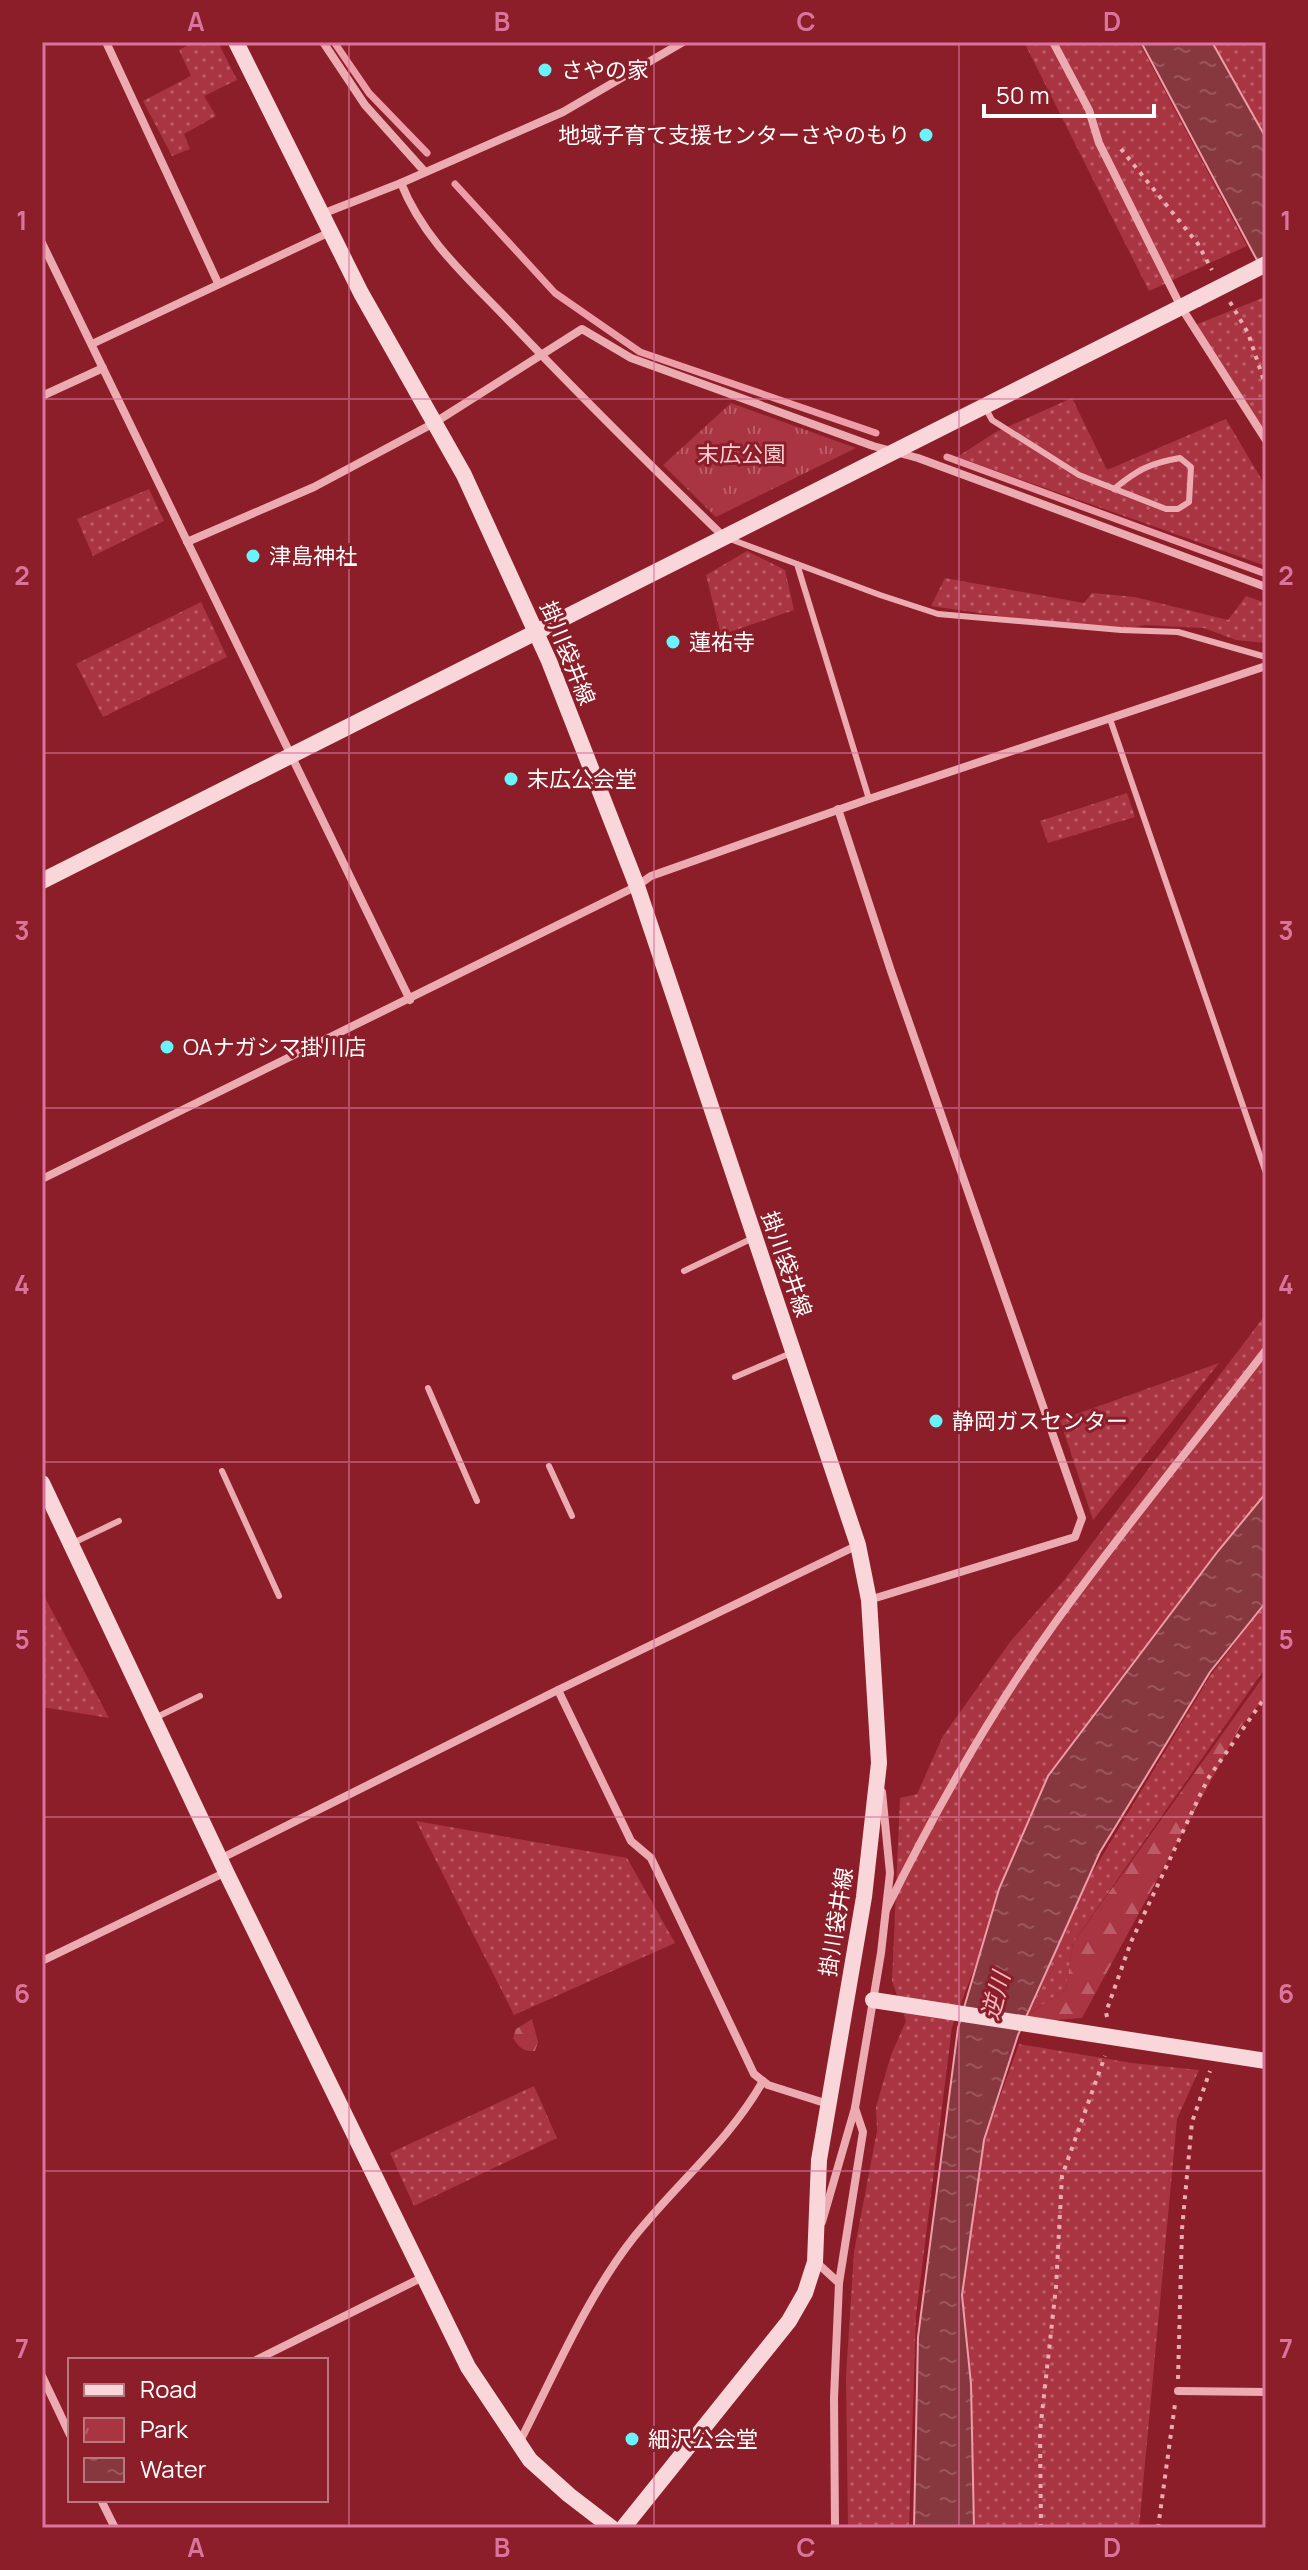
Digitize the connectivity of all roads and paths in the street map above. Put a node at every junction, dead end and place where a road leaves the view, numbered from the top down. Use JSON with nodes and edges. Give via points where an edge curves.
{"nodes":[{"id":1,"x":106,"y":42,"type":"edge"},
{"id":2,"x":236,"y":42,"type":"edge"},
{"id":3,"x":323,"y":42,"type":"edge"},
{"id":4,"x":683,"y":42,"type":"edge"},
{"id":5,"x":1053,"y":42,"type":"edge"},
{"id":6,"x":1119,"y":147,"type":"dead end"},
{"id":7,"x":425,"y":172,"type":"junction"},
{"id":8,"x":401,"y":183,"type":"junction"},
{"id":9,"x":322,"y":214,"type":"junction"},
{"id":10,"x":330,"y":232,"type":"junction"},
{"id":11,"x":42,"y":243,"type":"edge"},
{"id":12,"x":1266,"y":264,"type":"edge"},
{"id":13,"x":1219,"y":282,"type":"dead end"},
{"id":14,"x":218,"y":283,"type":"junction"},
{"id":15,"x":1226,"y":295,"type":"dead end"},
{"id":16,"x":1181,"y":307,"type":"junction"},
{"id":17,"x":92,"y":344,"type":"junction"},
{"id":18,"x":541,"y":357,"type":"junction"},
{"id":19,"x":103,"y":368,"type":"junction"},
{"id":20,"x":1266,"y":387,"type":"edge"},
{"id":21,"x":42,"y":396,"type":"edge"},
{"id":22,"x":985,"y":406,"type":"junction"},
{"id":23,"x":434,"y":423,"type":"junction"},
{"id":24,"x":1266,"y":440,"type":"edge"},
{"id":25,"x":894,"y":451,"type":"junction"},
{"id":26,"x":1114,"y":489,"type":"junction"},
{"id":27,"x":725,"y":538,"type":"junction"},
{"id":28,"x":187,"y":542,"type":"junction"},
{"id":29,"x":797,"y":564,"type":"junction"},
{"id":30,"x":1266,"y":587,"type":"edge"},
{"id":31,"x":537,"y":633,"type":"junction"},
{"id":32,"x":1266,"y":657,"type":"edge"},
{"id":33,"x":1266,"y":666,"type":"edge"},
{"id":34,"x":1110,"y":719,"type":"junction"},
{"id":35,"x":291,"y":755,"type":"junction"},
{"id":36,"x":869,"y":799,"type":"junction"},
{"id":37,"x":838,"y":809,"type":"junction"},
{"id":38,"x":42,"y":881,"type":"edge"},
{"id":39,"x":637,"y":886,"type":"junction"},
{"id":40,"x":410,"y":1000,"type":"junction"},
{"id":41,"x":1266,"y":1173,"type":"edge"},
{"id":42,"x":42,"y":1179,"type":"edge"},
{"id":43,"x":755,"y":1237,"type":"junction"},
{"id":44,"x":684,"y":1271,"type":"dead end"},
{"id":45,"x":1266,"y":1350,"type":"edge"},
{"id":46,"x":793,"y":1352,"type":"junction"},
{"id":47,"x":735,"y":1377,"type":"dead end"},
{"id":48,"x":428,"y":1388,"type":"dead end"},
{"id":49,"x":549,"y":1466,"type":"dead end"},
{"id":50,"x":222,"y":1471,"type":"dead end"},
{"id":51,"x":42,"y":1483,"type":"edge"},
{"id":52,"x":477,"y":1501,"type":"dead end"},
{"id":53,"x":572,"y":1516,"type":"dead end"},
{"id":54,"x":119,"y":1521,"type":"dead end"},
{"id":55,"x":71,"y":1544,"type":"junction"},
{"id":56,"x":858,"y":1545,"type":"junction"},
{"id":57,"x":279,"y":1596,"type":"dead end"},
{"id":58,"x":869,"y":1600,"type":"junction"},
{"id":59,"x":558,"y":1690,"type":"junction"},
{"id":60,"x":200,"y":1696,"type":"dead end"},
{"id":61,"x":1266,"y":1696,"type":"edge"},
{"id":62,"x":153,"y":1719,"type":"junction"},
{"id":63,"x":879,"y":1763,"type":"junction"},
{"id":64,"x":223,"y":1865,"type":"junction"},
{"id":65,"x":886,"y":1910,"type":"junction"},
{"id":66,"x":42,"y":1961,"type":"edge"},
{"id":67,"x":873,"y":2000,"type":"junction"},
{"id":68,"x":1112,"y":2038,"type":"junction"},
{"id":69,"x":1216,"y":2054,"type":"junction"},
{"id":70,"x":1266,"y":2061,"type":"edge"},
{"id":71,"x":763,"y":2081,"type":"junction"},
{"id":72,"x":829,"y":2104,"type":"junction"},
{"id":73,"x":855,"y":2108,"type":"junction"},
{"id":74,"x":815,"y":2240,"type":"junction"},
{"id":75,"x":815,"y":2262,"type":"junction"},
{"id":76,"x":424,"y":2276,"type":"junction"},
{"id":77,"x":839,"y":2283,"type":"junction"},
{"id":78,"x":260,"y":2358,"type":"edge"},
{"id":79,"x":42,"y":2376,"type":"edge"},
{"id":80,"x":1178,"y":2391,"type":"junction"},
{"id":81,"x":1266,"y":2392,"type":"edge"},
{"id":82,"x":68,"y":2431,"type":"edge"},
{"id":83,"x":519,"y":2442,"type":"junction"},
{"id":84,"x":102,"y":2502,"type":"edge"},
{"id":85,"x":115,"y":2528,"type":"edge"},
{"id":86,"x":612,"y":2528,"type":"edge"},
{"id":87,"x":623,"y":2528,"type":"edge"},
{"id":88,"x":835,"y":2528,"type":"edge"},
{"id":89,"x":1041,"y":2528,"type":"edge"},
{"id":90,"x":1158,"y":2528,"type":"edge"}],
"edges":[{"from":1,"to":14,"type":"street"},
{"from":2,"to":9,"type":"street","name":"掛川袋井線"},
{"from":3,"to":7,"type":"street","via":[[365,105]]},
{"from":4,"to":7,"type":"street","via":[[563,112]]},
{"from":5,"to":16,"type":"street"},
{"from":6,"to":13,"type":"path","via":[[1198,244]]},
{"from":7,"to":8,"type":"street"},
{"from":8,"to":9,"type":"street"},
{"from":8,"to":18,"type":"street","via":[[436,244]]},
{"from":9,"to":10,"type":"street","name":"掛川袋井線"},
{"from":10,"to":14,"type":"street"},
{"from":10,"to":23,"type":"street","name":"掛川袋井線"},
{"from":11,"to":17,"type":"street"},
{"from":12,"to":16,"type":"street","bridge":true},
{"from":14,"to":17,"type":"street"},
{"from":15,"to":20,"type":"path","via":[[1248,333]]},
{"from":16,"to":22,"type":"street"},
{"from":16,"to":24,"type":"street"},
{"from":17,"to":19,"type":"street"},
{"from":18,"to":23,"type":"street"},
{"from":18,"to":25,"type":"street","via":[[582,329],[631,358]]},
{"from":18,"to":27,"type":"street"},
{"from":19,"to":21,"type":"street"},
{"from":19,"to":28,"type":"street"},
{"from":22,"to":25,"type":"street"},
{"from":22,"to":26,"type":"lane","via":[[1004,428],[1079,475]]},
{"from":23,"to":28,"type":"street","via":[[314,487]]},
{"from":23,"to":31,"type":"street","name":"掛川袋井線","via":[[464,475]]},
{"from":25,"to":27,"type":"street"},
{"from":25,"to":30,"type":"street"},
{"from":26,"to":26,"type":"lane","via":[[1178,509],[1189,502],[1191,467],[1180,458],[1159,461],[1135,471]]},
{"from":27,"to":29,"type":"lane"},
{"from":27,"to":31,"type":"street"},
{"from":28,"to":35,"type":"street"},
{"from":29,"to":32,"type":"lane","via":[[938,614],[1178,632]]},
{"from":29,"to":36,"type":"lane"},
{"from":31,"to":35,"type":"street"},
{"from":31,"to":39,"type":"street","name":"掛川袋井線"},
{"from":33,"to":34,"type":"street"},
{"from":34,"to":36,"type":"street"},
{"from":34,"to":41,"type":"lane"},
{"from":35,"to":38,"type":"street"},
{"from":35,"to":40,"type":"street"},
{"from":36,"to":37,"type":"street"},
{"from":37,"to":39,"type":"street","via":[[651,876]]},
{"from":37,"to":58,"type":"street","via":[[1082,1518],[1075,1537]]},
{"from":39,"to":40,"type":"street"},
{"from":39,"to":43,"type":"street","name":"掛川袋井線"},
{"from":40,"to":42,"type":"street"},
{"from":43,"to":44,"type":"lane"},
{"from":43,"to":46,"type":"street","name":"掛川袋井線"},
{"from":45,"to":65,"type":"street","via":[[1054,1624],[977,1743]]},
{"from":46,"to":47,"type":"lane"},
{"from":46,"to":56,"type":"street","name":"掛川袋井線"},
{"from":48,"to":52,"type":"lane"},
{"from":49,"to":53,"type":"lane"},
{"from":50,"to":57,"type":"lane"},
{"from":51,"to":55,"type":"street"},
{"from":54,"to":55,"type":"lane"},
{"from":55,"to":62,"type":"street"},
{"from":56,"to":58,"type":"street","name":"掛川袋井線"},
{"from":56,"to":59,"type":"street"},
{"from":58,"to":63,"type":"street","name":"掛川袋井線"},
{"from":59,"to":64,"type":"street"},
{"from":59,"to":71,"type":"street","via":[[631,1841],[651,1858],[754,2074]]},
{"from":60,"to":62,"type":"lane"},
{"from":61,"to":68,"type":"path","via":[[1209,1777],[1131,1942],[1106,2012]]},
{"from":62,"to":64,"type":"street"},
{"from":63,"to":65,"type":"street","via":[[890,1873]]},
{"from":63,"to":72,"type":"street","name":"掛川袋井線","via":[[864,1897]]},
{"from":64,"to":66,"type":"street"},
{"from":64,"to":76,"type":"street"},
{"from":65,"to":67,"type":"street"},
{"from":67,"to":68,"type":"street"},
{"from":67,"to":73,"type":"street"},
{"from":68,"to":69,"type":"street"},
{"from":68,"to":89,"type":"path","via":[[1062,2176],[1040,2432]]},
{"from":69,"to":70,"type":"street"},
{"from":69,"to":80,"type":"path","via":[[1192,2122],[1182,2229]]},
{"from":71,"to":72,"type":"street"},
{"from":71,"to":83,"type":"street","via":[[747,2110],[634,2238],[601,2285]]},
{"from":72,"to":74,"type":"street","name":"掛川袋井線","via":[[819,2160]]},
{"from":73,"to":74,"type":"street"},
{"from":73,"to":77,"type":"street","via":[[863,2132]]},
{"from":74,"to":75,"type":"street","name":"掛川袋井線"},
{"from":75,"to":77,"type":"street"},
{"from":75,"to":87,"type":"street","name":"掛川袋井線","via":[[789,2321]]},
{"from":76,"to":78,"type":"street"},
{"from":76,"to":83,"type":"street","via":[[468,2367]]},
{"from":77,"to":88,"type":"street"},
{"from":79,"to":82,"type":"street"},
{"from":80,"to":81,"type":"street"},
{"from":80,"to":90,"type":"path"},
{"from":83,"to":86,"type":"street","via":[[530,2460]]},
{"from":84,"to":85,"type":"street"}]}
